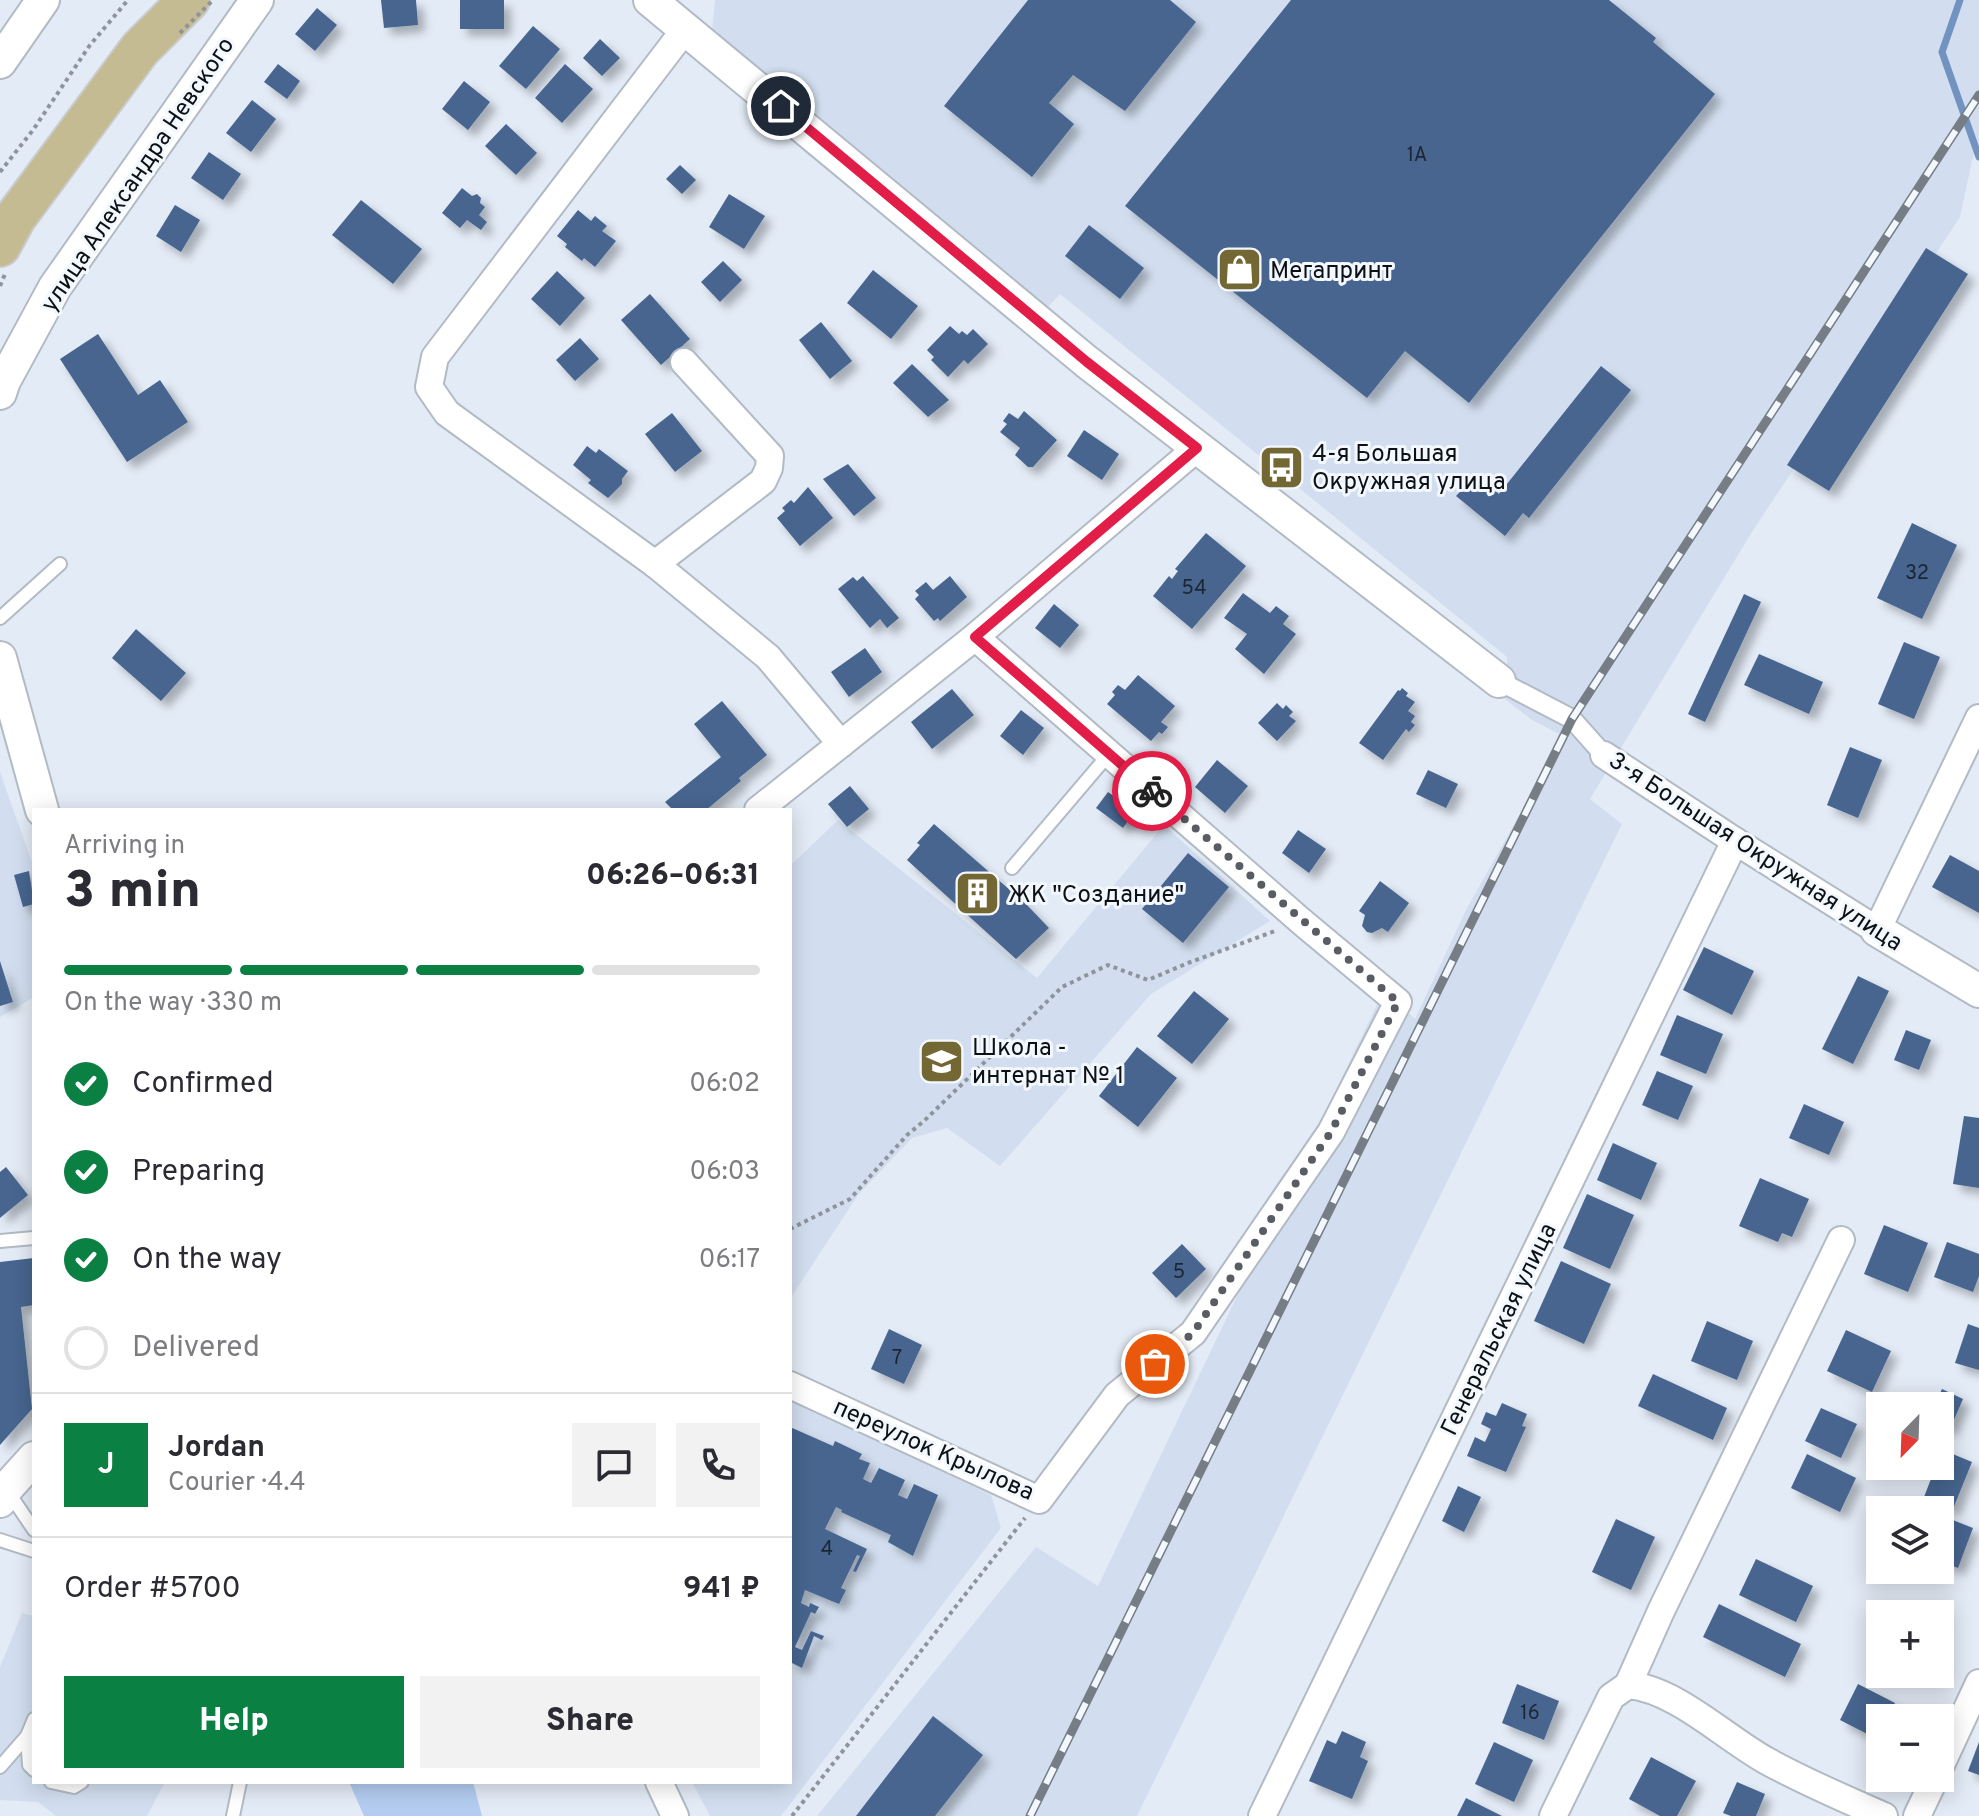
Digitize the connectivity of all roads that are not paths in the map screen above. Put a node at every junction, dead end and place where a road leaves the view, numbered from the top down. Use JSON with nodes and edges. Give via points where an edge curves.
{"nodes":[{"id":1,"x":43,"y":0,"type":"edge"},
{"id":2,"x":257,"y":0,"type":"edge"},
{"id":3,"x":650,"y":0,"type":"edge"},
{"id":4,"x":131,"y":1,"type":"edge"},
{"id":5,"x":184,"y":16,"type":"edge"},
{"id":6,"x":686,"y":28,"type":"junction"},
{"id":7,"x":0,"y":62,"type":"edge"},
{"id":8,"x":0,"y":202,"type":"edge"},
{"id":9,"x":0,"y":246,"type":"edge"},
{"id":10,"x":684,"y":362,"type":"dead end"},
{"id":11,"x":0,"y":393,"type":"edge"},
{"id":12,"x":1197,"y":448,"type":"junction"},
{"id":13,"x":60,"y":564,"type":"dead end"},
{"id":14,"x":655,"y":564,"type":"junction"},
{"id":15,"x":0,"y":618,"type":"edge"},
{"id":16,"x":975,"y":637,"type":"junction"},
{"id":17,"x":0,"y":658,"type":"edge"},
{"id":18,"x":1499,"y":681,"type":"joint"},
{"id":19,"x":1979,"y":718,"type":"edge"},
{"id":20,"x":841,"y":744,"type":"junction"},
{"id":21,"x":1109,"y":754,"type":"junction"},
{"id":22,"x":1604,"y":755,"type":"joint"},
{"id":23,"x":41,"y":808,"type":"edge"},
{"id":24,"x":761,"y":808,"type":"edge"},
{"id":25,"x":1735,"y":841,"type":"junction"},
{"id":26,"x":1012,"y":868,"type":"dead end"},
{"id":27,"x":1877,"y":930,"type":"junction"},
{"id":28,"x":1979,"y":991,"type":"edge"},
{"id":29,"x":32,"y":1238,"type":"edge"},
{"id":30,"x":1841,"y":1240,"type":"dead end"},
{"id":31,"x":0,"y":1241,"type":"edge"},
{"id":32,"x":792,"y":1386,"type":"edge"},
{"id":33,"x":32,"y":1460,"type":"edge"},
{"id":34,"x":3,"y":1495,"type":"edge"},
{"id":35,"x":32,"y":1528,"type":"edge"},
{"id":36,"x":0,"y":1540,"type":"edge"},
{"id":37,"x":32,"y":1550,"type":"edge"},
{"id":38,"x":1979,"y":1683,"type":"edge"},
{"id":39,"x":1628,"y":1685,"type":"junction"},
{"id":40,"x":32,"y":1724,"type":"edge"},
{"id":41,"x":27,"y":1736,"type":"junction"},
{"id":42,"x":1954,"y":1737,"type":"edge"},
{"id":43,"x":0,"y":1767,"type":"edge"},
{"id":44,"x":32,"y":1768,"type":"edge"},
{"id":45,"x":240,"y":1784,"type":"edge"},
{"id":46,"x":660,"y":1784,"type":"edge"},
{"id":47,"x":1928,"y":1792,"type":"edge"},
{"id":48,"x":233,"y":1816,"type":"edge"},
{"id":49,"x":675,"y":1816,"type":"edge"},
{"id":50,"x":1262,"y":1816,"type":"edge"},
{"id":51,"x":1553,"y":1816,"type":"edge"},
{"id":52,"x":1884,"y":1816,"type":"edge"},
{"id":53,"x":1917,"y":1816,"type":"edge"}],
"edges":[{"from":1,"to":7,"type":"street"},
{"from":2,"to":11,"type":"street","name":"улица Александра Невского","via":[[55,287]]},
{"from":3,"to":6,"type":"street"},
{"from":4,"to":8,"type":"main road"},
{"from":5,"to":9,"type":"main road","via":[[140,49]]},
{"from":6,"to":12,"type":"street"},
{"from":6,"to":14,"type":"street","via":[[435,357],[429,387],[447,413]]},
{"from":10,"to":14,"type":"street","via":[[770,456],[769,468],[763,481]]},
{"from":12,"to":16,"type":"street"},
{"from":12,"to":18,"type":"street"},
{"from":13,"to":15,"type":"lane"},
{"from":14,"to":20,"type":"street","via":[[768,657]]},
{"from":16,"to":20,"type":"street"},
{"from":16,"to":21,"type":"street"},
{"from":17,"to":23,"type":"street"},
{"from":18,"to":22,"type":"street","name":"3-я Большая Окружная улица","via":[[1572,719]]},
{"from":19,"to":27,"type":"street"},
{"from":20,"to":24,"type":"street"},
{"from":21,"to":26,"type":"lane"},
{"from":21,"to":32,"type":"street","name":"переулок Крылова","via":[[1398,1002],[1331,1132],[1193,1333],[1117,1395],[1039,1500]]},
{"from":22,"to":25,"type":"street","name":"3-я Большая Окружная улица"},
{"from":25,"to":27,"type":"street","name":"3-я Большая Окружная улица"},
{"from":25,"to":50,"type":"street","name":"Генеральская улица"},
{"from":27,"to":28,"type":"street","name":"3-я Большая Окружная улица"},
{"from":29,"to":31,"type":"lane"},
{"from":30,"to":39,"type":"street"},
{"from":33,"to":34,"type":"street"},
{"from":34,"to":35,"type":"lane"},
{"from":36,"to":37,"type":"lane"},
{"from":38,"to":42,"type":"street"},
{"from":39,"to":51,"type":"street","via":[[1611,1697]]},
{"from":39,"to":52,"type":"street","via":[[1666,1696],[1763,1759]]},
{"from":40,"to":41,"type":"lane"},
{"from":41,"to":43,"type":"lane"},
{"from":41,"to":44,"type":"lane"},
{"from":45,"to":48,"type":"lane"},
{"from":46,"to":49,"type":"street"},
{"from":47,"to":53,"type":"street"}]}
